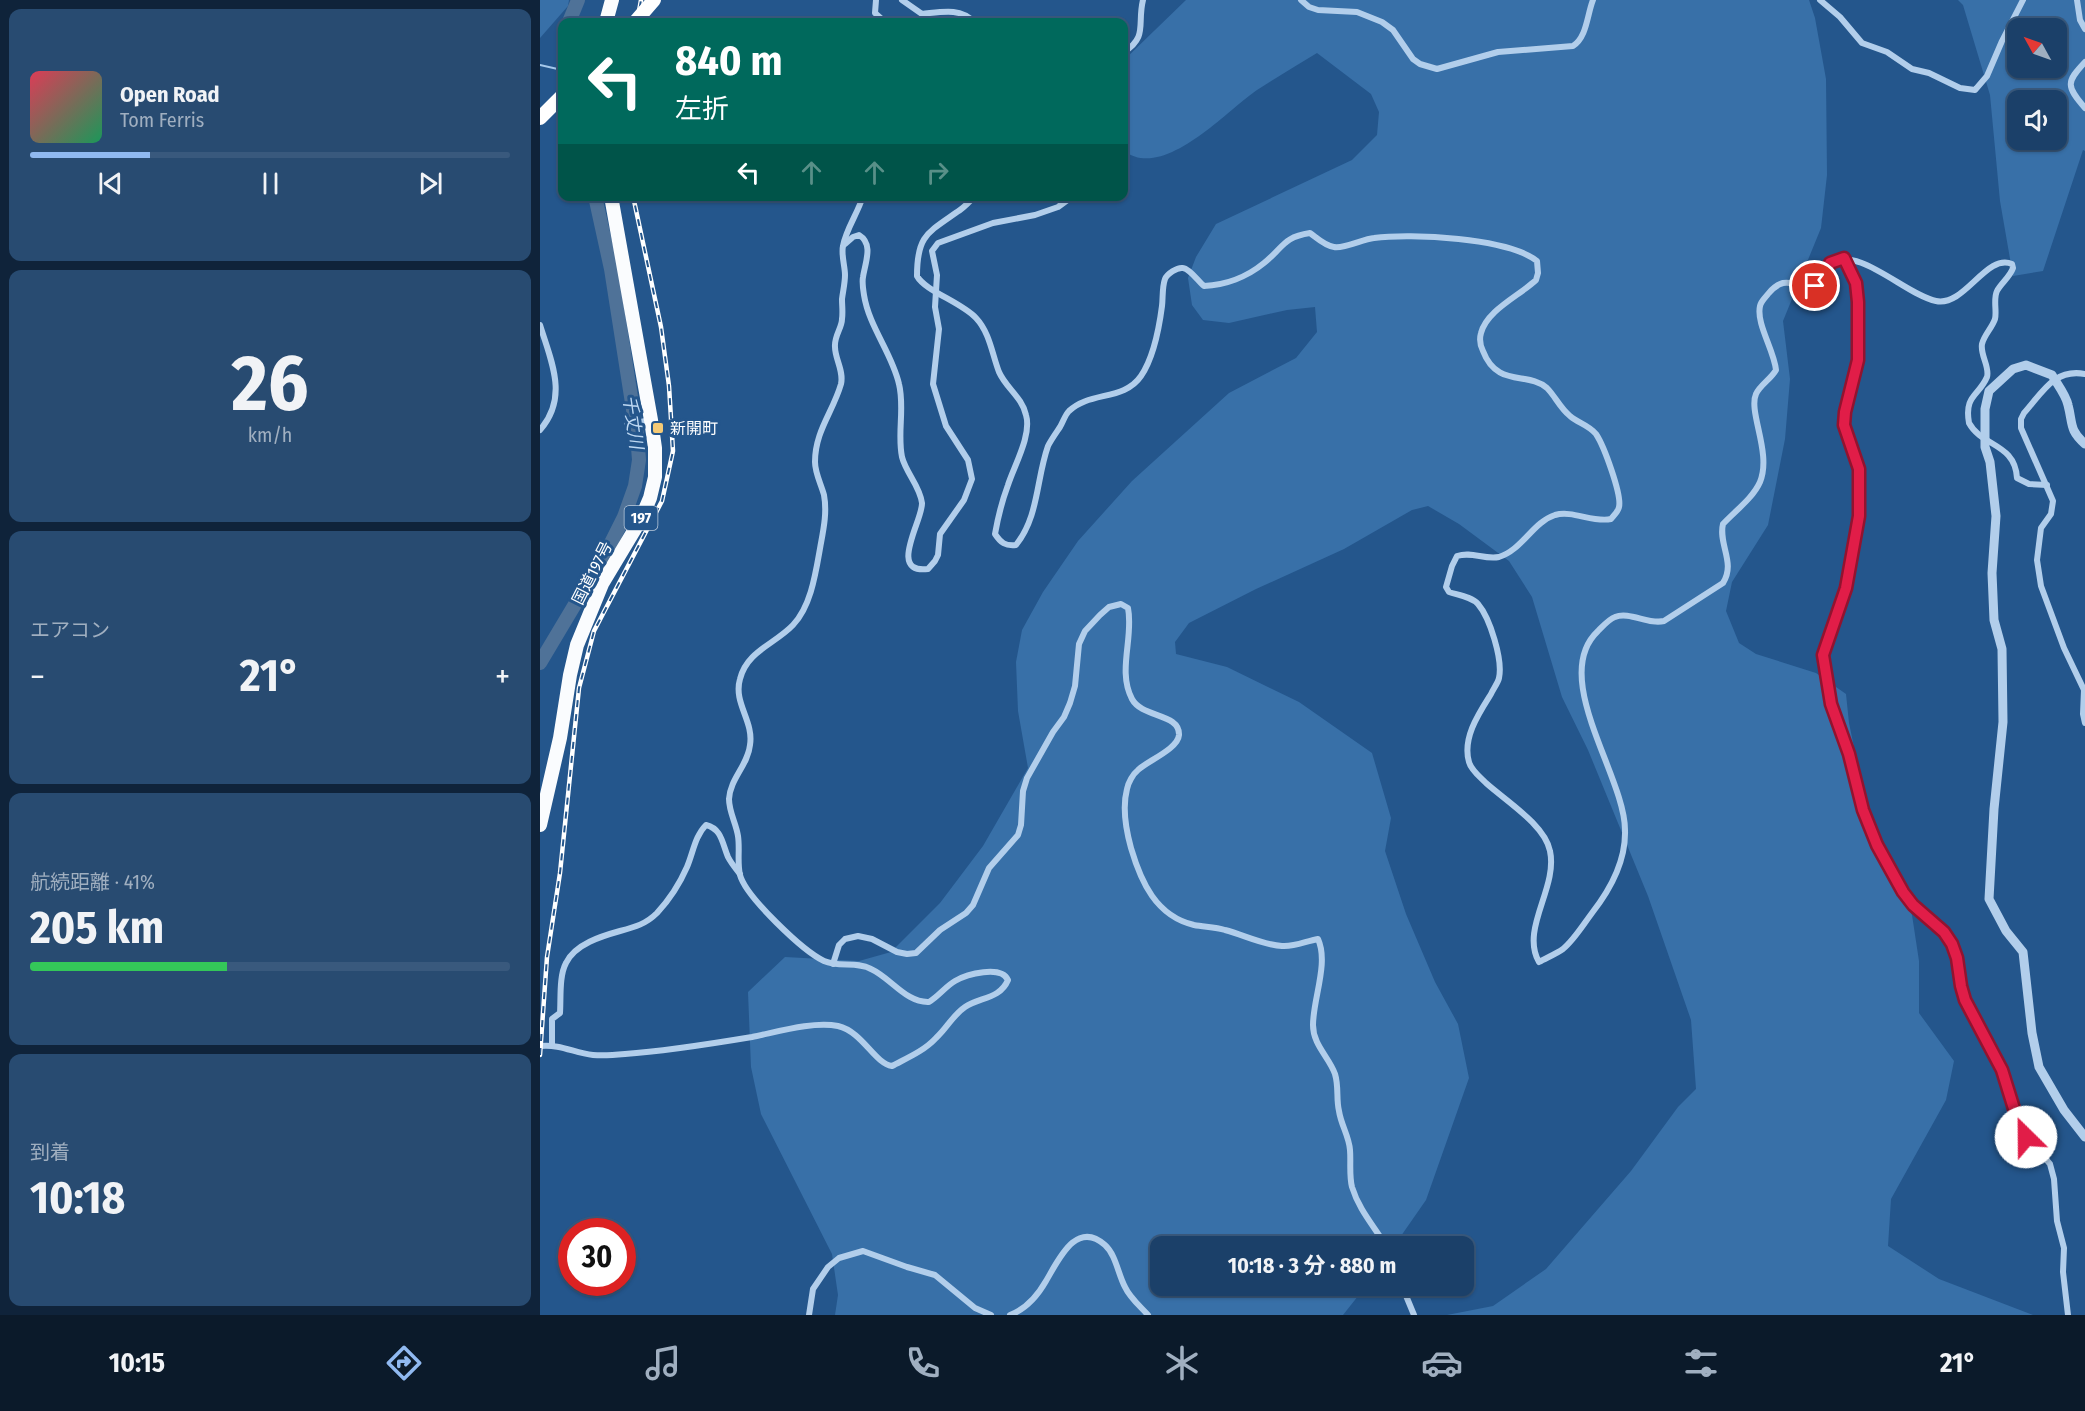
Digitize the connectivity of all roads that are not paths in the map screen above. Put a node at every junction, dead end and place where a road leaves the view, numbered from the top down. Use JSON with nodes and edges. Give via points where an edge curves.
{"nodes":[{"id":1,"x":612,"y":0,"type":"edge"},
{"id":2,"x":654,"y":0,"type":"edge"},
{"id":3,"x":877,"y":0,"type":"edge"},
{"id":4,"x":902,"y":0,"type":"edge"},
{"id":5,"x":1143,"y":0,"type":"edge"},
{"id":6,"x":1301,"y":0,"type":"edge"},
{"id":7,"x":1593,"y":0,"type":"edge"},
{"id":8,"x":1820,"y":0,"type":"edge"},
{"id":9,"x":2023,"y":0,"type":"edge"},
{"id":10,"x":2077,"y":0,"type":"edge"},
{"id":11,"x":607,"y":18,"type":"edge"},
{"id":12,"x":638,"y":18,"type":"edge"},
{"id":13,"x":881,"y":18,"type":"edge"},
{"id":14,"x":971,"y":18,"type":"edge"},
{"id":15,"x":2085,"y":28,"type":"edge"},
{"id":16,"x":1128,"y":49,"type":"edge"},
{"id":17,"x":2085,"y":62,"type":"edge"},
{"id":18,"x":558,"y":100,"type":"edge"},
{"id":19,"x":2085,"y":108,"type":"edge"},
{"id":20,"x":540,"y":118,"type":"edge"},
{"id":21,"x":612,"y":201,"type":"edge"},
{"id":22,"x":861,"y":201,"type":"edge"},
{"id":23,"x":969,"y":201,"type":"edge"},
{"id":24,"x":1066,"y":201,"type":"edge"},
{"id":25,"x":843,"y":247,"type":"junction"},
{"id":26,"x":1844,"y":258,"type":"junction"},
{"id":27,"x":937,"y":291,"type":"junction"},
{"id":28,"x":540,"y":325,"type":"edge"},
{"id":29,"x":2085,"y":374,"type":"edge"},
{"id":30,"x":2054,"y":379,"type":"junction"},
{"id":31,"x":648,"y":421,"type":"junction"},
{"id":32,"x":627,"y":425,"type":"dead end"},
{"id":33,"x":540,"y":430,"type":"edge"},
{"id":34,"x":1985,"y":438,"type":"junction"},
{"id":35,"x":2085,"y":444,"type":"edge"},
{"id":36,"x":2047,"y":485,"type":"junction"},
{"id":37,"x":2085,"y":723,"type":"edge"},
{"id":38,"x":540,"y":825,"type":"edge"},
{"id":39,"x":740,"y":875,"type":"junction"},
{"id":40,"x":832,"y":964,"type":"junction"},
{"id":41,"x":552,"y":1044,"type":"junction"},
{"id":42,"x":540,"y":1046,"type":"edge"},
{"id":43,"x":2085,"y":1137,"type":"edge"},
{"id":44,"x":1379,"y":1236,"type":"edge"},
{"id":45,"x":1406,"y":1296,"type":"edge"},
{"id":46,"x":809,"y":1315,"type":"edge"},
{"id":47,"x":991,"y":1315,"type":"edge"},
{"id":48,"x":1010,"y":1315,"type":"edge"},
{"id":49,"x":1148,"y":1315,"type":"edge"},
{"id":50,"x":1414,"y":1315,"type":"edge"},
{"id":51,"x":2068,"y":1315,"type":"edge"}],
"edges":[{"from":1,"to":11,"type":"highway"},
{"from":2,"to":12,"type":"highway","bridge":true},
{"from":3,"to":13,"type":"street","via":[[875,13]]},
{"from":4,"to":14,"type":"street","via":[[922,14],[948,11]]},
{"from":5,"to":16,"type":"street","via":[[1140,37]]},
{"from":6,"to":7,"type":"street","via":[[1318,10],[1357,12],[1382,22],[1393,30],[1413,59],[1437,69],[1498,52],[1573,46],[1583,34]]},
{"from":8,"to":9,"type":"street","via":[[1862,43],[1887,52],[1912,69],[1970,91],[1987,76]]},
{"from":10,"to":15,"type":"street"},
{"from":17,"to":19,"type":"street","via":[[2070,82]]},
{"from":18,"to":20,"type":"highway"},
{"from":21,"to":31,"type":"highway","name":"国道197号","number":"197"},
{"from":22,"to":25,"type":"street"},
{"from":23,"to":27,"type":"street","via":[[926,234],[922,243],[916,276]]},
{"from":24,"to":27,"type":"street","via":[[1043,213],[993,223],[938,243],[932,251]]},
{"from":25,"to":27,"type":"street","via":[[859,235],[866,243],[864,295],[899,382],[902,457],[922,503],[909,544],[911,565],[922,569],[928,569],[935,561],[940,534],[964,500],[972,479],[968,460],[946,426],[933,384],[939,328]]},
{"from":25,"to":39,"type":"street","via":[[842,322],[835,347],[841,383],[819,435],[814,465],[826,505],[813,579],[802,612],[786,631],[755,653],[738,686],[751,736],[749,753],[729,799],[738,834]]},
{"from":26,"to":27,"type":"street","via":[[1830,263],[1820,285],[1794,282],[1775,286],[1760,306],[1776,369],[1755,396],[1764,464],[1755,491],[1722,529],[1728,570],[1723,583],[1664,621],[1616,616],[1594,634],[1587,646],[1582,663],[1583,690],[1622,806],[1625,841],[1614,878],[1597,906],[1566,946],[1539,962],[1533,941],[1550,872],[1550,851],[1538,827],[1478,776],[1469,763],[1470,735],[1499,679],[1498,658],[1493,631],[1478,603],[1449,592],[1446,587],[1457,556],[1467,553],[1499,557],[1555,515],[1604,520],[1611,519],[1619,507],[1616,480],[1596,435],[1570,416],[1540,383],[1503,374],[1493,367],[1479,342],[1480,333],[1494,314],[1536,280],[1537,261],[1519,252],[1465,239],[1375,237],[1336,248],[1310,233],[1296,235],[1253,271],[1217,286],[1204,286],[1185,268],[1172,272],[1164,280],[1158,329],[1140,377],[1124,391],[1090,400],[1069,411],[1049,445],[1025,533],[1016,545],[1008,546],[995,534],[1020,454],[1027,416],[1018,396],[1000,375],[981,325],[971,313]]},
{"from":26,"to":34,"type":"street","via":[[1877,270],[1937,302],[1956,298],[1994,266],[2012,264],[2012,273],[1997,291],[1995,319],[1982,345],[1988,372],[1969,403],[1969,423]]},
{"from":26,"to":51,"type":"street","via":[[1856,283],[1858,302],[1858,360],[1844,425],[1859,469],[1859,516],[1846,588],[1823,655],[1831,704],[1877,845],[1903,892],[1952,944],[1965,1000],[2002,1070],[2020,1128],[2050,1164],[2064,1248]]},
{"from":28,"to":33,"type":"street","via":[[553,364],[556,389],[552,412]]},
{"from":29,"to":30,"type":"street","via":[[2065,373]]},
{"from":30,"to":34,"type":"street","via":[[2026,365],[2013,369],[1989,391]]},
{"from":30,"to":35,"type":"street","via":[[2068,404],[2075,436]]},
{"from":30,"to":36,"type":"street","via":[[2021,419],[2021,428]]},
{"from":31,"to":32,"type":"street"},
{"from":31,"to":38,"type":"highway","name":"国道197号","number":"197","via":[[655,448],[650,498],[602,584],[577,645]]},
{"from":34,"to":36,"type":"street","via":[[2010,456],[2017,478],[2029,484]]},
{"from":34,"to":43,"type":"street","via":[[1996,516],[1992,573],[1994,620],[2002,649],[2003,722],[1989,899],[2023,952],[2039,1067]]},
{"from":36,"to":37,"type":"street","via":[[2053,501],[2052,514],[2038,537],[2041,586],[2084,690]]},
{"from":39,"to":40,"type":"street","via":[[749,892],[784,930],[814,955]]},
{"from":39,"to":41,"type":"street","via":[[718,831],[706,825],[677,887],[657,913],[645,924],[605,935],[579,948],[566,962],[560,1013],[552,1019]]},
{"from":40,"to":41,"type":"street","via":[[872,969],[911,998],[924,1002],[971,975],[1000,972],[1008,980],[997,994],[959,1011],[928,1045],[892,1066],[848,1029],[836,1026],[624,1054],[592,1055]]},
{"from":40,"to":44,"type":"street","via":[[839,945],[858,936],[907,954],[916,952],[973,905],[988,868],[1018,835],[1027,778],[1070,703],[1079,644],[1085,631],[1109,607],[1120,604],[1128,608],[1130,621],[1126,663],[1130,695],[1150,714],[1173,721],[1179,733],[1170,748],[1137,770],[1127,787],[1125,820],[1145,888],[1166,912],[1193,925],[1221,928],[1281,946],[1318,939],[1321,963],[1314,1035],[1336,1075],[1338,1109],[1349,1138],[1351,1183],[1365,1216]]},
{"from":41,"to":42,"type":"street"},
{"from":45,"to":50,"type":"street"},
{"from":46,"to":47,"type":"street","via":[[813,1289],[828,1267],[839,1258],[863,1251],[935,1275],[975,1308]]},
{"from":48,"to":49,"type":"street","via":[[1030,1301],[1062,1254],[1081,1238],[1096,1239],[1106,1246],[1125,1288]]}]}
